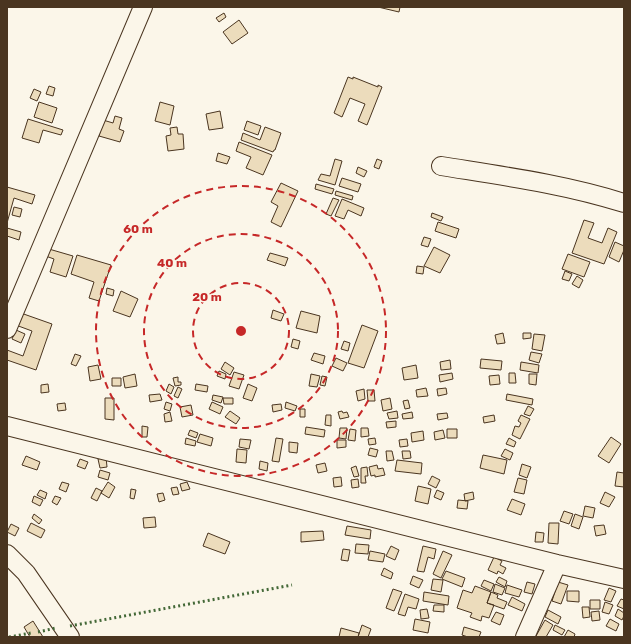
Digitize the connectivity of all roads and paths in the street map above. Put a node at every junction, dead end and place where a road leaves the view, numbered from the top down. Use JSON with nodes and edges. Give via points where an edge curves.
{"nodes":[{"id":1,"x":143,"y":7,"type":"edge"},
{"id":2,"x":440,"y":166,"type":"dead end"},
{"id":3,"x":624,"y":203,"type":"edge"},
{"id":4,"x":7,"y":329,"type":"edge"},
{"id":5,"x":7,"y":426,"type":"edge"},
{"id":6,"x":7,"y":554,"type":"edge"},
{"id":7,"x":557,"y":564,"type":"junction"},
{"id":8,"x":624,"y":579,"type":"edge"},
{"id":9,"x":70,"y":637,"type":"edge"},
{"id":10,"x":525,"y":637,"type":"edge"}],
"edges":[{"from":1,"to":4,"type":"street"},
{"from":2,"to":3,"type":"street","via":[[590,192]]},
{"from":5,"to":7,"type":"street"},
{"from":6,"to":9,"type":"street","via":[[26,573]]},
{"from":7,"to":8,"type":"street"},
{"from":7,"to":10,"type":"street"}]}
